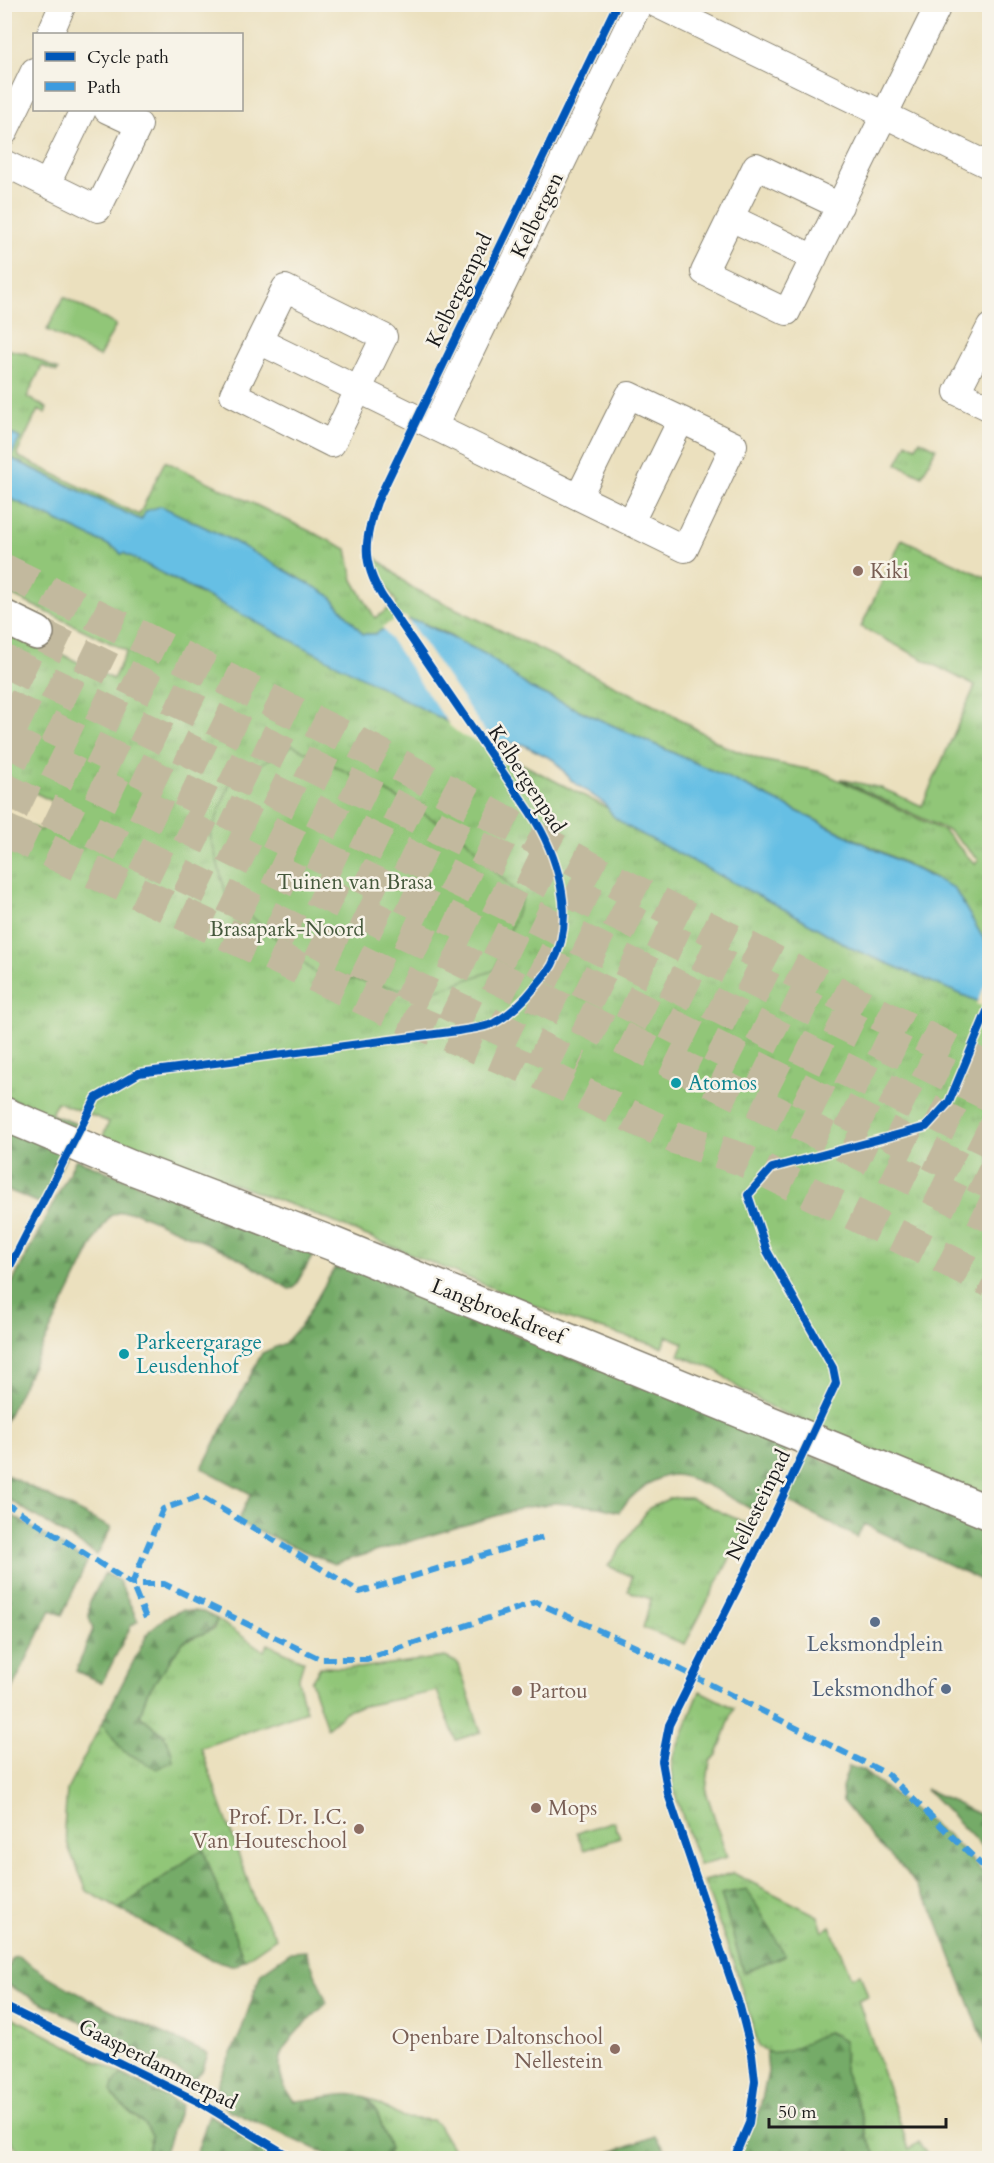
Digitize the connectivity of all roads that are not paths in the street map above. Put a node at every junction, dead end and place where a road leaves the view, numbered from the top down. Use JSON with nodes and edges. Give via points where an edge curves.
{"nodes":[{"id":1,"x":63,"y":4,"type":"edge"},
{"id":2,"x":639,"y":4,"type":"edge"},
{"id":3,"x":656,"y":4,"type":"edge"},
{"id":4,"x":939,"y":4,"type":"edge"},
{"id":5,"x":50,"y":33,"type":"edge"},
{"id":6,"x":33,"y":75,"type":"edge"},
{"id":7,"x":83,"y":111,"type":"edge"},
{"id":8,"x":109,"y":111,"type":"edge"},
{"id":9,"x":886,"y":115,"type":"junction"},
{"id":10,"x":4,"y":134,"type":"edge"},
{"id":11,"x":4,"y":163,"type":"edge"},
{"id":12,"x":990,"y":166,"type":"edge"},
{"id":13,"x":47,"y":184,"type":"junction"},
{"id":14,"x":840,"y":206,"type":"junction"},
{"id":15,"x":730,"y":219,"type":"junction"},
{"id":16,"x":814,"y":258,"type":"junction"},
{"id":17,"x":987,"y":336,"type":"edge"},
{"id":18,"x":259,"y":341,"type":"junction"},
{"id":19,"x":360,"y":389,"type":"junction"},
{"id":20,"x":990,"y":408,"type":"edge"},
{"id":21,"x":681,"y":420,"type":"junction"},
{"id":22,"x":435,"y":425,"type":"junction"},
{"id":23,"x":579,"y":496,"type":"junction"},
{"id":24,"x":631,"y":522,"type":"junction"},
{"id":25,"x":4,"y":617,"type":"edge"},
{"id":26,"x":37,"y":633,"type":"tunnel mouth"},
{"id":27,"x":4,"y":1114,"type":"edge"},
{"id":28,"x":990,"y":1513,"type":"edge"}],
"edges":[{"from":1,"to":5,"type":"street"},
{"from":2,"to":22,"type":"street","name":"Kelbergen"},
{"from":3,"to":9,"type":"street"},
{"from":4,"to":9,"type":"street"},
{"from":6,"to":10,"type":"street"},
{"from":7,"to":13,"type":"street"},
{"from":8,"to":13,"type":"street","via":[[139,125],[98,209]]},
{"from":9,"to":12,"type":"street"},
{"from":9,"to":14,"type":"street"},
{"from":11,"to":13,"type":"street"},
{"from":14,"to":15,"type":"street","via":[[756,166]]},
{"from":14,"to":16,"type":"street"},
{"from":15,"to":16,"type":"street"},
{"from":15,"to":16,"type":"street","via":[[704,272],[787,312]]},
{"from":17,"to":20,"type":"street","via":[[957,392]]},
{"from":18,"to":19,"type":"street"},
{"from":18,"to":19,"type":"street","via":[[285,288],[384,337]]},
{"from":18,"to":19,"type":"street","via":[[233,394],[332,444]]},
{"from":19,"to":22,"type":"street"},
{"from":21,"to":23,"type":"street","via":[[629,395]]},
{"from":21,"to":24,"type":"street"},
{"from":21,"to":24,"type":"street","via":[[734,445],[685,549]]},
{"from":22,"to":23,"type":"street"},
{"from":23,"to":24,"type":"street"},
{"from":25,"to":26,"type":"main road"},
{"from":27,"to":28,"type":"main road","name":"Langbroekdreef"}]}
